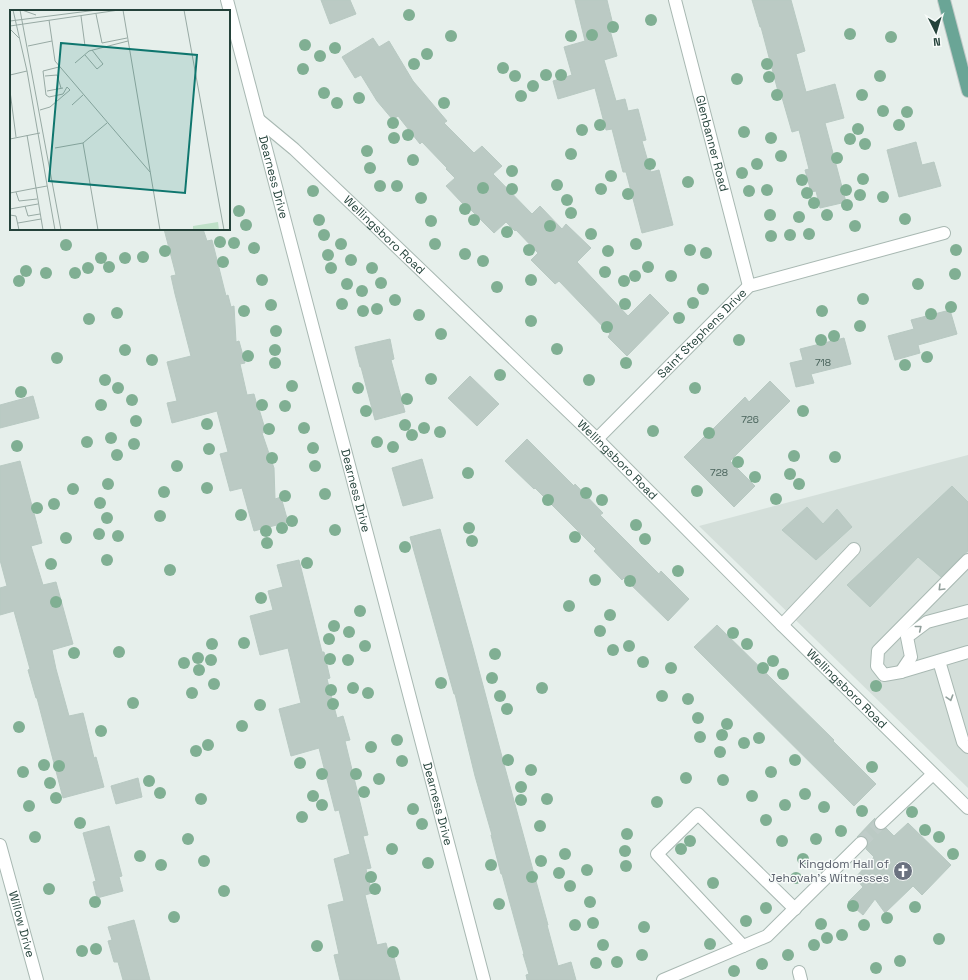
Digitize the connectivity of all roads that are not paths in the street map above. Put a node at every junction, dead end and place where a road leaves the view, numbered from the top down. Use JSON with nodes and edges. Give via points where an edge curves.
{"nodes":[{"id":1,"x":227,"y":0,"type":"edge"},
{"id":2,"x":675,"y":0,"type":"edge"},
{"id":3,"x":944,"y":0,"type":"edge"},
{"id":4,"x":230,"y":10,"type":"edge"},
{"id":5,"x":230,"y":11,"type":"edge"},
{"id":6,"x":968,"y":91,"type":"edge"},
{"id":7,"x":259,"y":120,"type":"junction"},
{"id":8,"x":944,"y":233,"type":"dead end"},
{"id":9,"x":749,"y":286,"type":"junction"},
{"id":10,"x":598,"y":439,"type":"junction"},
{"id":11,"x":854,"y":549,"type":"dead end"},
{"id":12,"x":968,"y":560,"type":"edge"},
{"id":13,"x":968,"y":611,"type":"edge"},
{"id":14,"x":782,"y":626,"type":"junction"},
{"id":15,"x":968,"y":652,"type":"edge"},
{"id":16,"x":939,"y":661,"type":"junction"},
{"id":17,"x":901,"y":672,"type":"junction"},
{"id":18,"x":968,"y":747,"type":"edge"},
{"id":19,"x":933,"y":774,"type":"junction"},
{"id":20,"x":967,"y":806,"type":"edge"},
{"id":21,"x":881,"y":824,"type":"tunnel mouth"},
{"id":22,"x":861,"y":843,"type":"tunnel mouth"},
{"id":23,"x":0,"y":844,"type":"edge"},
{"id":24,"x":794,"y":909,"type":"junction"},
{"id":25,"x":743,"y":946,"type":"junction"},
{"id":26,"x":37,"y":980,"type":"edge"},
{"id":27,"x":484,"y":980,"type":"edge"},
{"id":28,"x":663,"y":980,"type":"edge"}],
"edges":[{"from":1,"to":4,"type":"street","name":"Dearness Drive"},
{"from":2,"to":9,"type":"street","name":"Glenbanner Road"},
{"from":3,"to":6,"type":"main road"},
{"from":5,"to":7,"type":"street","name":"Dearness Drive"},
{"from":7,"to":10,"type":"street","name":"Wellingsboro Road","via":[[375,226]]},
{"from":7,"to":27,"type":"street","name":"Dearness Drive"},
{"from":8,"to":9,"type":"street","name":"Saint Stephens Drive"},
{"from":9,"to":10,"type":"street","name":"Saint Stephens Drive"},
{"from":10,"to":14,"type":"street","name":"Wellingsboro Road"},
{"from":11,"to":14,"type":"street"},
{"from":12,"to":17,"type":"street","one_way":true,"via":[[878,651],[877,666],[884,675]]},
{"from":17,"to":13,"type":"street","one_way":true,"via":[[910,657],[907,637],[927,622]]},
{"from":14,"to":19,"type":"street","name":"Wellingsboro Road"},
{"from":15,"to":16,"type":"street"},
{"from":16,"to":17,"type":"street"},
{"from":16,"to":18,"type":"street","one_way":true,"via":[[963,742]]},
{"from":19,"to":20,"type":"street","name":"Wellingsboro Road"},
{"from":19,"to":21,"type":"street"},
{"from":22,"to":24,"type":"street"},
{"from":23,"to":26,"type":"street","name":"Willow Drive"},
{"from":24,"to":25,"type":"street","via":[[767,936]]},
{"from":24,"to":25,"type":"street","via":[[698,814],[657,854]]},
{"from":25,"to":28,"type":"street"}]}
